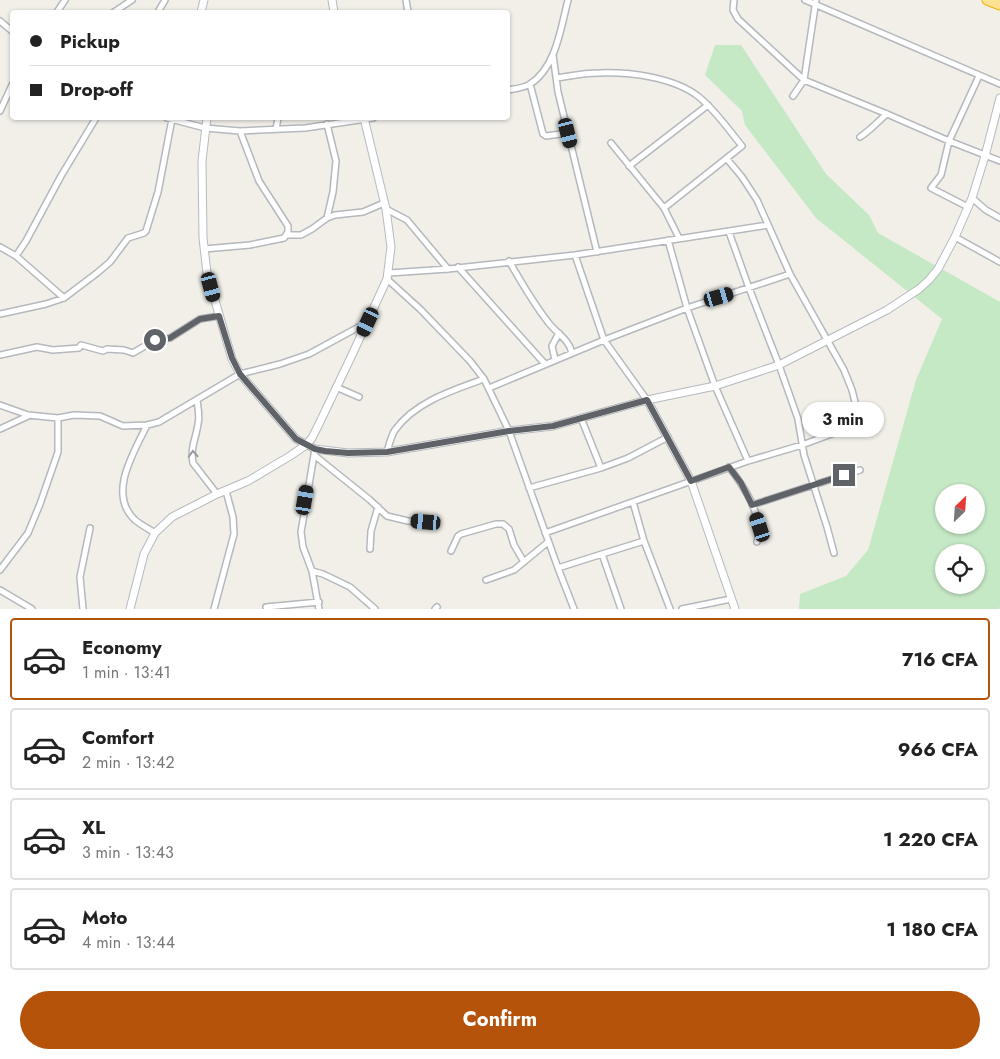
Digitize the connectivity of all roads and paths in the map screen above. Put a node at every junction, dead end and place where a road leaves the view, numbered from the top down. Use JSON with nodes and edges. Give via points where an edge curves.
{"nodes":[{"id":1,"x":132,"y":0,"type":"edge"},
{"id":2,"x":568,"y":0,"type":"edge"},
{"id":3,"x":734,"y":0,"type":"edge"},
{"id":4,"x":805,"y":0,"type":"edge"},
{"id":5,"x":987,"y":0,"type":"edge"},
{"id":6,"x":816,"y":2,"type":"edge"},
{"id":7,"x":1000,"y":5,"type":"edge"},
{"id":8,"x":117,"y":10,"type":"edge"},
{"id":9,"x":0,"y":21,"type":"edge"},
{"id":10,"x":10,"y":30,"type":"edge"},
{"id":11,"x":553,"y":55,"type":"junction"},
{"id":12,"x":979,"y":76,"type":"junction"},
{"id":13,"x":556,"y":78,"type":"junction"},
{"id":14,"x":804,"y":80,"type":"junction"},
{"id":15,"x":530,"y":84,"type":"junction"},
{"id":16,"x":1000,"y":84,"type":"edge"},
{"id":17,"x":510,"y":89,"type":"edge"},
{"id":18,"x":10,"y":90,"type":"edge"},
{"id":19,"x":793,"y":96,"type":"dead end"},
{"id":20,"x":1000,"y":98,"type":"edge"},
{"id":21,"x":708,"y":105,"type":"junction"},
{"id":22,"x":0,"y":111,"type":"edge"},
{"id":23,"x":888,"y":114,"type":"junction"},
{"id":24,"x":95,"y":120,"type":"edge"},
{"id":25,"x":169,"y":120,"type":"edge"},
{"id":26,"x":176,"y":120,"type":"edge"},
{"id":27,"x":206,"y":120,"type":"edge"},
{"id":28,"x":278,"y":120,"type":"edge"},
{"id":29,"x":352,"y":120,"type":"edge"},
{"id":30,"x":364,"y":120,"type":"edge"},
{"id":31,"x":327,"y":124,"type":"junction"},
{"id":32,"x":205,"y":128,"type":"junction"},
{"id":33,"x":276,"y":130,"type":"junction"},
{"id":34,"x":240,"y":131,"type":"junction"},
{"id":35,"x":568,"y":133,"type":"junction"},
{"id":36,"x":860,"y":137,"type":"dead end"},
{"id":37,"x":948,"y":141,"type":"junction"},
{"id":38,"x":611,"y":143,"type":"dead end"},
{"id":39,"x":985,"y":156,"type":"junction"},
{"id":40,"x":727,"y":159,"type":"junction"},
{"id":41,"x":1000,"y":161,"type":"edge"},
{"id":42,"x":629,"y":166,"type":"junction"},
{"id":43,"x":972,"y":198,"type":"junction"},
{"id":44,"x":385,"y":206,"type":"junction"},
{"id":45,"x":968,"y":207,"type":"junction"},
{"id":46,"x":664,"y":208,"type":"junction"},
{"id":47,"x":327,"y":218,"type":"junction"},
{"id":48,"x":1000,"y":218,"type":"edge"},
{"id":49,"x":768,"y":225,"type":"junction"},
{"id":50,"x":730,"y":232,"type":"junction"},
{"id":51,"x":287,"y":235,"type":"junction"},
{"id":52,"x":955,"y":236,"type":"junction"},
{"id":53,"x":679,"y":238,"type":"junction"},
{"id":54,"x":668,"y":240,"type":"junction"},
{"id":55,"x":0,"y":247,"type":"edge"},
{"id":56,"x":204,"y":248,"type":"junction"},
{"id":57,"x":597,"y":252,"type":"junction"},
{"id":58,"x":575,"y":255,"type":"junction"},
{"id":59,"x":16,"y":256,"type":"junction"},
{"id":60,"x":509,"y":261,"type":"junction"},
{"id":61,"x":1000,"y":262,"type":"edge"},
{"id":62,"x":458,"y":268,"type":"junction"},
{"id":63,"x":448,"y":269,"type":"junction"},
{"id":64,"x":790,"y":274,"type":"junction"},
{"id":65,"x":388,"y":276,"type":"junction"},
{"id":66,"x":749,"y":288,"type":"junction"},
{"id":67,"x":64,"y":298,"type":"junction"},
{"id":68,"x":687,"y":308,"type":"junction"},
{"id":69,"x":0,"y":314,"type":"edge"},
{"id":70,"x":219,"y":316,"type":"junction"},
{"id":71,"x":368,"y":322,"type":"junction"},
{"id":72,"x":559,"y":333,"type":"junction"},
{"id":73,"x":604,"y":340,"type":"junction"},
{"id":74,"x":827,"y":341,"type":"junction"},
{"id":75,"x":572,"y":353,"type":"junction"},
{"id":76,"x":0,"y":355,"type":"edge"},
{"id":77,"x":555,"y":360,"type":"junction"},
{"id":78,"x":545,"y":364,"type":"junction"},
{"id":79,"x":779,"y":365,"type":"junction"},
{"id":80,"x":240,"y":374,"type":"junction"},
{"id":81,"x":484,"y":379,"type":"junction"},
{"id":82,"x":716,"y":386,"type":"junction"},
{"id":83,"x":336,"y":388,"type":"junction"},
{"id":84,"x":489,"y":388,"type":"junction"},
{"id":85,"x":359,"y":397,"type":"dead end"},
{"id":86,"x":197,"y":400,"type":"junction"},
{"id":87,"x":647,"y":400,"type":"junction"},
{"id":88,"x":0,"y":405,"type":"edge"},
{"id":89,"x":28,"y":415,"type":"junction"},
{"id":90,"x":58,"y":418,"type":"junction"},
{"id":91,"x":581,"y":418,"type":"junction"},
{"id":92,"x":147,"y":425,"type":"junction"},
{"id":93,"x":0,"y":429,"type":"edge"},
{"id":94,"x":509,"y":431,"type":"junction"},
{"id":95,"x":668,"y":437,"type":"junction"},
{"id":96,"x":306,"y":445,"type":"junction"},
{"id":97,"x":802,"y":445,"type":"junction"},
{"id":98,"x":314,"y":452,"type":"junction"},
{"id":99,"x":387,"y":452,"type":"junction"},
{"id":100,"x":748,"y":461,"type":"junction"},
{"id":101,"x":729,"y":467,"type":"junction"},
{"id":102,"x":601,"y":468,"type":"junction"},
{"id":103,"x":860,"y":470,"type":"dead end"},
{"id":104,"x":691,"y":481,"type":"junction"},
{"id":105,"x":813,"y":485,"type":"junction"},
{"id":106,"x":529,"y":488,"type":"junction"},
{"id":107,"x":226,"y":491,"type":"junction"},
{"id":108,"x":218,"y":494,"type":"junction"},
{"id":109,"x":633,"y":502,"type":"junction"},
{"id":110,"x":752,"y":505,"type":"junction"},
{"id":111,"x":378,"y":507,"type":"junction"},
{"id":112,"x":426,"y":522,"type":"dead end"},
{"id":113,"x":90,"y":528,"type":"dead end"},
{"id":114,"x":155,"y":533,"type":"junction"},
{"id":115,"x":545,"y":533,"type":"junction"},
{"id":116,"x":644,"y":541,"type":"junction"},
{"id":117,"x":548,"y":542,"type":"junction"},
{"id":118,"x":757,"y":542,"type":"dead end"},
{"id":119,"x":370,"y":550,"type":"dead end"},
{"id":120,"x":451,"y":551,"type":"dead end"},
{"id":121,"x":834,"y":553,"type":"dead end"},
{"id":122,"x":602,"y":554,"type":"junction"},
{"id":123,"x":524,"y":562,"type":"junction"},
{"id":124,"x":558,"y":568,"type":"junction"},
{"id":125,"x":0,"y":570,"type":"edge"},
{"id":126,"x":312,"y":571,"type":"junction"},
{"id":127,"x":486,"y":580,"type":"dead end"},
{"id":128,"x":0,"y":590,"type":"edge"},
{"id":129,"x":732,"y":599,"type":"junction"},
{"id":130,"x":319,"y":602,"type":"junction"},
{"id":131,"x":266,"y":607,"type":"dead end"},
{"id":132,"x":32,"y":609,"type":"edge"},
{"id":133,"x":83,"y":609,"type":"edge"},
{"id":134,"x":130,"y":609,"type":"edge"},
{"id":135,"x":214,"y":609,"type":"edge"},
{"id":136,"x":319,"y":609,"type":"edge"},
{"id":137,"x":375,"y":609,"type":"edge"},
{"id":138,"x":574,"y":609,"type":"edge"},
{"id":139,"x":621,"y":609,"type":"edge"},
{"id":140,"x":670,"y":609,"type":"edge"},
{"id":141,"x":682,"y":609,"type":"edge"},
{"id":142,"x":734,"y":609,"type":"edge"}],
"edges":[{"from":1,"to":8,"type":"street"},
{"from":2,"to":11,"type":"street"},
{"from":3,"to":14,"type":"street","via":[[733,10],[738,19]]},
{"from":4,"to":6,"type":"street"},
{"from":5,"to":7,"type":"highway"},
{"from":6,"to":12,"type":"street"},
{"from":6,"to":14,"type":"street"},
{"from":9,"to":10,"type":"street"},
{"from":11,"to":13,"type":"street"},
{"from":11,"to":15,"type":"street","via":[[550,63]]},
{"from":12,"to":16,"type":"street"},
{"from":12,"to":37,"type":"street"},
{"from":13,"to":21,"type":"street","via":[[599,73],[643,76],[682,86]]},
{"from":13,"to":35,"type":"street"},
{"from":14,"to":19,"type":"street"},
{"from":14,"to":23,"type":"street"},
{"from":15,"to":17,"type":"street"},
{"from":15,"to":35,"type":"street","via":[[543,134]]},
{"from":18,"to":22,"type":"street"},
{"from":20,"to":39,"type":"street"},
{"from":21,"to":40,"type":"street","via":[[742,146]]},
{"from":21,"to":42,"type":"street"},
{"from":23,"to":36,"type":"street"},
{"from":23,"to":37,"type":"street"},
{"from":24,"to":59,"type":"street"},
{"from":25,"to":67,"type":"street","via":[[158,192],[146,231],[128,238],[110,262]]},
{"from":26,"to":32,"type":"street"},
{"from":27,"to":32,"type":"street"},
{"from":28,"to":33,"type":"street"},
{"from":29,"to":31,"type":"street"},
{"from":30,"to":44,"type":"street"},
{"from":31,"to":33,"type":"street"},
{"from":31,"to":47,"type":"street","via":[[336,161]]},
{"from":32,"to":34,"type":"street"},
{"from":32,"to":56,"type":"street","via":[[202,161]]},
{"from":33,"to":34,"type":"street"},
{"from":34,"to":51,"type":"street","via":[[260,181],[288,226]]},
{"from":35,"to":57,"type":"street"},
{"from":37,"to":39,"type":"street"},
{"from":37,"to":45,"type":"street","via":[[943,169],[931,188]]},
{"from":38,"to":42,"type":"street"},
{"from":39,"to":41,"type":"street"},
{"from":39,"to":43,"type":"street"},
{"from":40,"to":46,"type":"street"},
{"from":40,"to":49,"type":"street","via":[[757,200]]},
{"from":42,"to":46,"type":"street"},
{"from":43,"to":45,"type":"street"},
{"from":43,"to":48,"type":"street"},
{"from":44,"to":47,"type":"street"},
{"from":44,"to":63,"type":"street","via":[[407,220]]},
{"from":44,"to":65,"type":"street","via":[[390,247]]},
{"from":45,"to":52,"type":"street"},
{"from":46,"to":53,"type":"street"},
{"from":47,"to":51,"type":"street","via":[[301,235]]},
{"from":49,"to":50,"type":"street"},
{"from":49,"to":64,"type":"street"},
{"from":50,"to":53,"type":"street"},
{"from":50,"to":66,"type":"street"},
{"from":51,"to":56,"type":"street","via":[[250,245]]},
{"from":52,"to":61,"type":"street"},
{"from":52,"to":74,"type":"street","via":[[938,269],[919,290]]},
{"from":53,"to":54,"type":"street"},
{"from":54,"to":57,"type":"street"},
{"from":54,"to":68,"type":"street"},
{"from":55,"to":59,"type":"street"},
{"from":56,"to":70,"type":"street"},
{"from":57,"to":58,"type":"street"},
{"from":58,"to":60,"type":"street"},
{"from":58,"to":73,"type":"street"},
{"from":59,"to":67,"type":"street"},
{"from":60,"to":62,"type":"street"},
{"from":60,"to":72,"type":"street","via":[[549,324]]},
{"from":62,"to":63,"type":"street"},
{"from":62,"to":78,"type":"street"},
{"from":63,"to":65,"type":"street"},
{"from":64,"to":66,"type":"street"},
{"from":64,"to":74,"type":"street"},
{"from":65,"to":71,"type":"street"},
{"from":65,"to":81,"type":"street"},
{"from":66,"to":68,"type":"street"},
{"from":66,"to":79,"type":"street"},
{"from":67,"to":69,"type":"street"},
{"from":68,"to":73,"type":"street"},
{"from":68,"to":82,"type":"street"},
{"from":70,"to":76,"type":"street","via":[[200,319],[170,338],[155,340],[133,353],[103,351],[81,345],[63,350],[36,347]]},
{"from":70,"to":80,"type":"street"},
{"from":71,"to":80,"type":"street","via":[[309,354]]},
{"from":71,"to":83,"type":"street"},
{"from":72,"to":75,"type":"street"},
{"from":72,"to":77,"type":"street","via":[[552,346]]},
{"from":73,"to":75,"type":"street"},
{"from":73,"to":87,"type":"street"},
{"from":74,"to":79,"type":"street"},
{"from":74,"to":97,"type":"street","via":[[849,383],[857,423]]},
{"from":75,"to":77,"type":"street"},
{"from":77,"to":78,"type":"street"},
{"from":78,"to":84,"type":"street"},
{"from":79,"to":82,"type":"street"},
{"from":79,"to":97,"type":"street","via":[[798,419]]},
{"from":80,"to":86,"type":"street"},
{"from":80,"to":96,"type":"street","via":[[296,439]]},
{"from":81,"to":84,"type":"street"},
{"from":81,"to":99,"type":"street","via":[[428,402],[407,416],[394,432]]},
{"from":82,"to":87,"type":"street"},
{"from":82,"to":100,"type":"street"},
{"from":83,"to":85,"type":"street"},
{"from":83,"to":96,"type":"street"},
{"from":84,"to":94,"type":"street"},
{"from":86,"to":92,"type":"street","via":[[159,422]]},
{"from":108,"to":86,"type":"street","one_way":true,"via":[[193,463],[192,447],[199,422]]},
{"from":87,"to":91,"type":"street"},
{"from":87,"to":95,"type":"street"},
{"from":88,"to":89,"type":"street"},
{"from":89,"to":90,"type":"street"},
{"from":89,"to":93,"type":"street"},
{"from":90,"to":92,"type":"street","via":[[100,416],[123,426]]},
{"from":90,"to":125,"type":"street","via":[[58,452],[40,504],[28,533]]},
{"from":91,"to":94,"type":"street","via":[[553,426]]},
{"from":91,"to":102,"type":"street"},
{"from":92,"to":114,"type":"street","via":[[126,470],[123,489],[127,509],[135,520]]},
{"from":94,"to":99,"type":"street"},
{"from":94,"to":106,"type":"street"},
{"from":95,"to":102,"type":"street"},
{"from":95,"to":104,"type":"street"},
{"from":96,"to":98,"type":"street"},
{"from":96,"to":107,"type":"street"},
{"from":97,"to":100,"type":"street"},
{"from":97,"to":105,"type":"street"},
{"from":98,"to":99,"type":"street"},
{"from":98,"to":111,"type":"street"},
{"from":98,"to":126,"type":"street","via":[[301,532],[304,552]]},
{"from":100,"to":101,"type":"street"},
{"from":101,"to":104,"type":"street"},
{"from":101,"to":110,"type":"street"},
{"from":102,"to":106,"type":"street"},
{"from":103,"to":105,"type":"street"},
{"from":104,"to":109,"type":"street"},
{"from":104,"to":129,"type":"street"},
{"from":105,"to":110,"type":"street"},
{"from":105,"to":121,"type":"street"},
{"from":106,"to":115,"type":"street"},
{"from":107,"to":108,"type":"street"},
{"from":107,"to":135,"type":"street","via":[[234,517],[234,534]]},
{"from":108,"to":114,"type":"street","via":[[172,517]]},
{"from":109,"to":115,"type":"street"},
{"from":109,"to":116,"type":"street"},
{"from":110,"to":118,"type":"street","via":[[760,527]]},
{"from":111,"to":112,"type":"street","via":[[390,518]]},
{"from":111,"to":119,"type":"street"},
{"from":113,"to":133,"type":"street","via":[[80,577]]},
{"from":114,"to":134,"type":"street","via":[[144,554]]},
{"from":115,"to":117,"type":"street"},
{"from":116,"to":122,"type":"street"},
{"from":116,"to":140,"type":"street"},
{"from":117,"to":123,"type":"street"},
{"from":117,"to":124,"type":"street"},
{"from":120,"to":123,"type":"street","via":[[461,534],[503,524],[509,529]]},
{"from":122,"to":124,"type":"street"},
{"from":122,"to":139,"type":"street"},
{"from":123,"to":127,"type":"street","via":[[514,570]]},
{"from":124,"to":138,"type":"street"},
{"from":126,"to":130,"type":"street"},
{"from":126,"to":137,"type":"street","via":[[350,587]]},
{"from":128,"to":132,"type":"street"},
{"from":129,"to":141,"type":"street"},
{"from":129,"to":142,"type":"street"},
{"from":130,"to":131,"type":"street"},
{"from":130,"to":136,"type":"street"}]}
